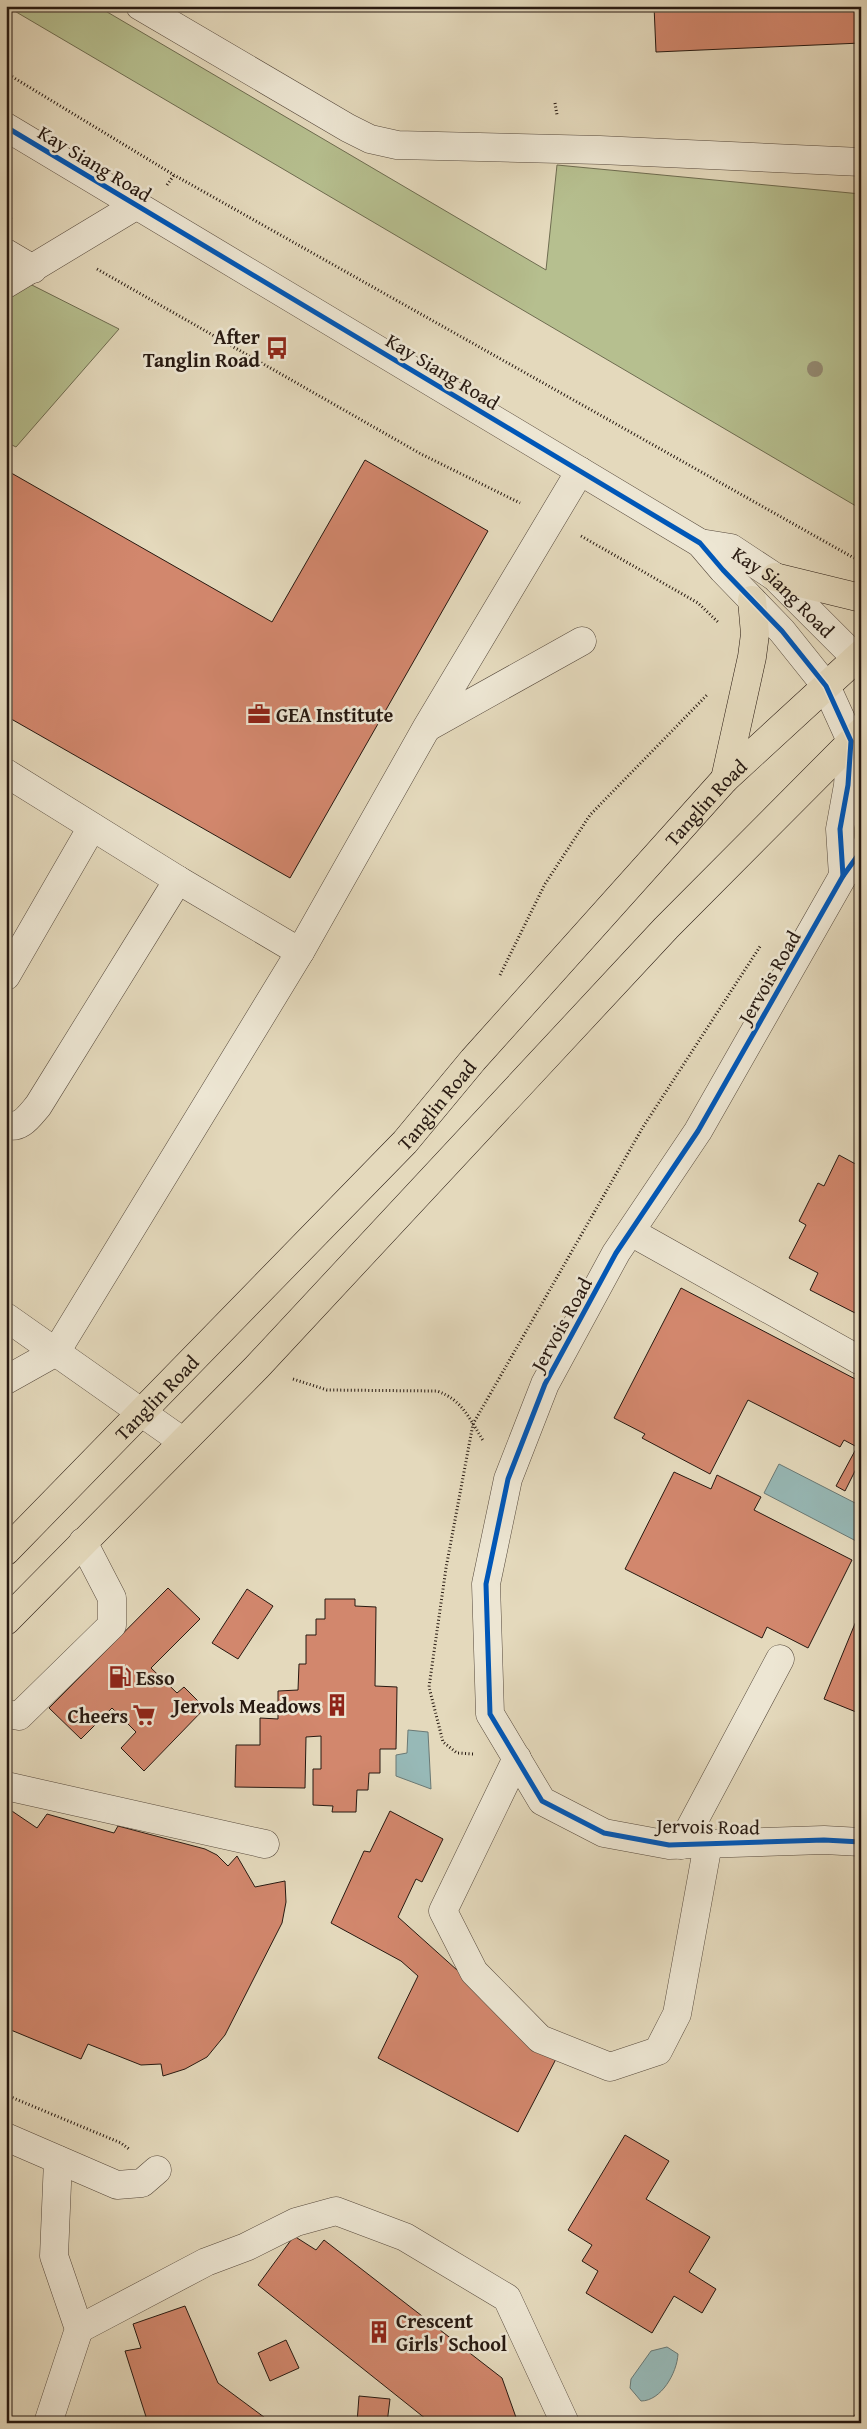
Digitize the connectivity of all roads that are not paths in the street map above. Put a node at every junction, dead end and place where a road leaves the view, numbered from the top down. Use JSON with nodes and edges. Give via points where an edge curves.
{"nodes":[{"id":1,"x":140,"y":6,"type":"edge"},
{"id":2,"x":6,"y":128,"type":"edge"},
{"id":3,"x":861,"y":162,"type":"edge"},
{"id":4,"x":137,"y":205,"type":"junction"},
{"id":5,"x":6,"y":253,"type":"edge"},
{"id":6,"x":33,"y":269,"type":"junction"},
{"id":7,"x":6,"y":284,"type":"edge"},
{"id":8,"x":580,"y":471,"type":"junction"},
{"id":9,"x":700,"y":542,"type":"junction"},
{"id":10,"x":775,"y":577,"type":"junction"},
{"id":11,"x":861,"y":598,"type":"edge"},
{"id":12,"x":752,"y":600,"type":"junction"},
{"id":13,"x":582,"y":641,"type":"dead end"},
{"id":14,"x":859,"y":659,"type":"edge"},
{"id":15,"x":826,"y":686,"type":"junction"},
{"id":16,"x":427,"y":728,"type":"junction"},
{"id":17,"x":856,"y":736,"type":"edge"},
{"id":18,"x":6,"y":773,"type":"edge"},
{"id":19,"x":725,"y":779,"type":"junction"},
{"id":20,"x":92,"y":827,"type":"junction"},
{"id":21,"x":861,"y":851,"type":"edge"},
{"id":22,"x":843,"y":876,"type":"junction"},
{"id":23,"x":178,"y":880,"type":"junction"},
{"id":24,"x":300,"y":952,"type":"junction"},
{"id":25,"x":6,"y":976,"type":"edge"},
{"id":26,"x":6,"y":1124,"type":"edge"},
{"id":27,"x":631,"y":1232,"type":"junction"},
{"id":28,"x":6,"y":1316,"type":"edge"},
{"id":29,"x":56,"y":1352,"type":"junction"},
{"id":30,"x":861,"y":1361,"type":"edge"},
{"id":31,"x":6,"y":1380,"type":"edge"},
{"id":32,"x":142,"y":1412,"type":"junction"},
{"id":33,"x":182,"y":1442,"type":"junction"},
{"id":34,"x":83,"y":1542,"type":"junction"},
{"id":35,"x":6,"y":1551,"type":"edge"},
{"id":36,"x":6,"y":1621,"type":"edge"},
{"id":37,"x":780,"y":1659,"type":"dead end"},
{"id":38,"x":6,"y":1714,"type":"edge"},
{"id":39,"x":517,"y":1758,"type":"junction"},
{"id":40,"x":6,"y":1786,"type":"edge"},
{"id":41,"x":861,"y":1842,"type":"edge"},
{"id":42,"x":265,"y":1844,"type":"dead end"},
{"id":43,"x":708,"y":1844,"type":"junction"},
{"id":44,"x":681,"y":1845,"type":"junction"},
{"id":45,"x":6,"y":2137,"type":"edge"},
{"id":46,"x":58,"y":2160,"type":"junction"},
{"id":47,"x":157,"y":2170,"type":"road end"},
{"id":48,"x":80,"y":2328,"type":"junction"},
{"id":49,"x":48,"y":2423,"type":"edge"},
{"id":50,"x":565,"y":2423,"type":"edge"}],
"edges":[{"from":1,"to":3,"type":"street","via":[[348,128],[370,139],[397,145]]},
{"from":2,"to":4,"type":"street","name":"Kay Siang Road"},
{"from":4,"to":6,"type":"street"},
{"from":4,"to":8,"type":"street","name":"Kay Siang Road"},
{"from":5,"to":6,"type":"street"},
{"from":6,"to":7,"type":"street"},
{"from":8,"to":9,"type":"street","name":"Kay Siang Road"},
{"from":8,"to":16,"type":"street"},
{"from":9,"to":10,"type":"street","name":"Kay Siang Road","via":[[731,548]]},
{"from":9,"to":12,"type":"street","name":"Kay Siang Road"},
{"from":10,"to":11,"type":"main road"},
{"from":10,"to":14,"type":"street","name":"Kay Siang Road"},
{"from":12,"to":15,"type":"street","name":"Kay Siang Road","via":[[782,631]]},
{"from":12,"to":19,"type":"main road","via":[[755,634],[752,657]]},
{"from":13,"to":16,"type":"street"},
{"from":14,"to":15,"type":"main road","name":"Tanglin Road"},
{"from":15,"to":17,"type":"street"},
{"from":15,"to":19,"type":"main road","name":"Tanglin Road"},
{"from":16,"to":24,"type":"street"},
{"from":17,"to":22,"type":"street","via":[[840,829]]},
{"from":17,"to":33,"type":"main road","via":[[666,928],[257,1367]]},
{"from":18,"to":20,"type":"street"},
{"from":19,"to":32,"type":"main road","name":"Tanglin Road","via":[[480,1053],[405,1142]]},
{"from":20,"to":23,"type":"street"},
{"from":20,"to":25,"type":"street"},
{"from":21,"to":22,"type":"street","name":"Jervois Road"},
{"from":22,"to":27,"type":"street","name":"Jervois Road","via":[[698,1131]]},
{"from":23,"to":24,"type":"street"},
{"from":23,"to":26,"type":"street","via":[[38,1106],[22,1124]]},
{"from":24,"to":29,"type":"street"},
{"from":27,"to":30,"type":"street"},
{"from":27,"to":39,"type":"street","name":"Jervois Road","via":[[616,1253],[545,1384],[508,1479],[486,1584],[490,1714]]},
{"from":28,"to":29,"type":"street"},
{"from":29,"to":31,"type":"street"},
{"from":29,"to":32,"type":"street"},
{"from":32,"to":33,"type":"street"},
{"from":32,"to":35,"type":"main road","name":"Tanglin Road"},
{"from":33,"to":34,"type":"main road"},
{"from":34,"to":36,"type":"main road"},
{"from":34,"to":38,"type":"street","via":[[112,1598],[112,1625],[19,1716]]},
{"from":37,"to":44,"type":"street"},
{"from":39,"to":43,"type":"street","via":[[443,1911],[474,1972],[540,2039],[610,2067],[658,2051],[677,2014]]},
{"from":39,"to":44,"type":"street","name":"Jervois Road","via":[[542,1801],[604,1833]]},
{"from":40,"to":42,"type":"street"},
{"from":41,"to":43,"type":"street","name":"Jervois Road"},
{"from":43,"to":44,"type":"street","name":"Jervois Road"},
{"from":45,"to":46,"type":"street"},
{"from":46,"to":47,"type":"street","via":[[117,2185],[142,2182]]},
{"from":46,"to":48,"type":"street","via":[[54,2256]]},
{"from":48,"to":49,"type":"street"},
{"from":48,"to":50,"type":"street","via":[[206,2262],[246,2247],[296,2222],[336,2211],[405,2237],[507,2298]]}]}
